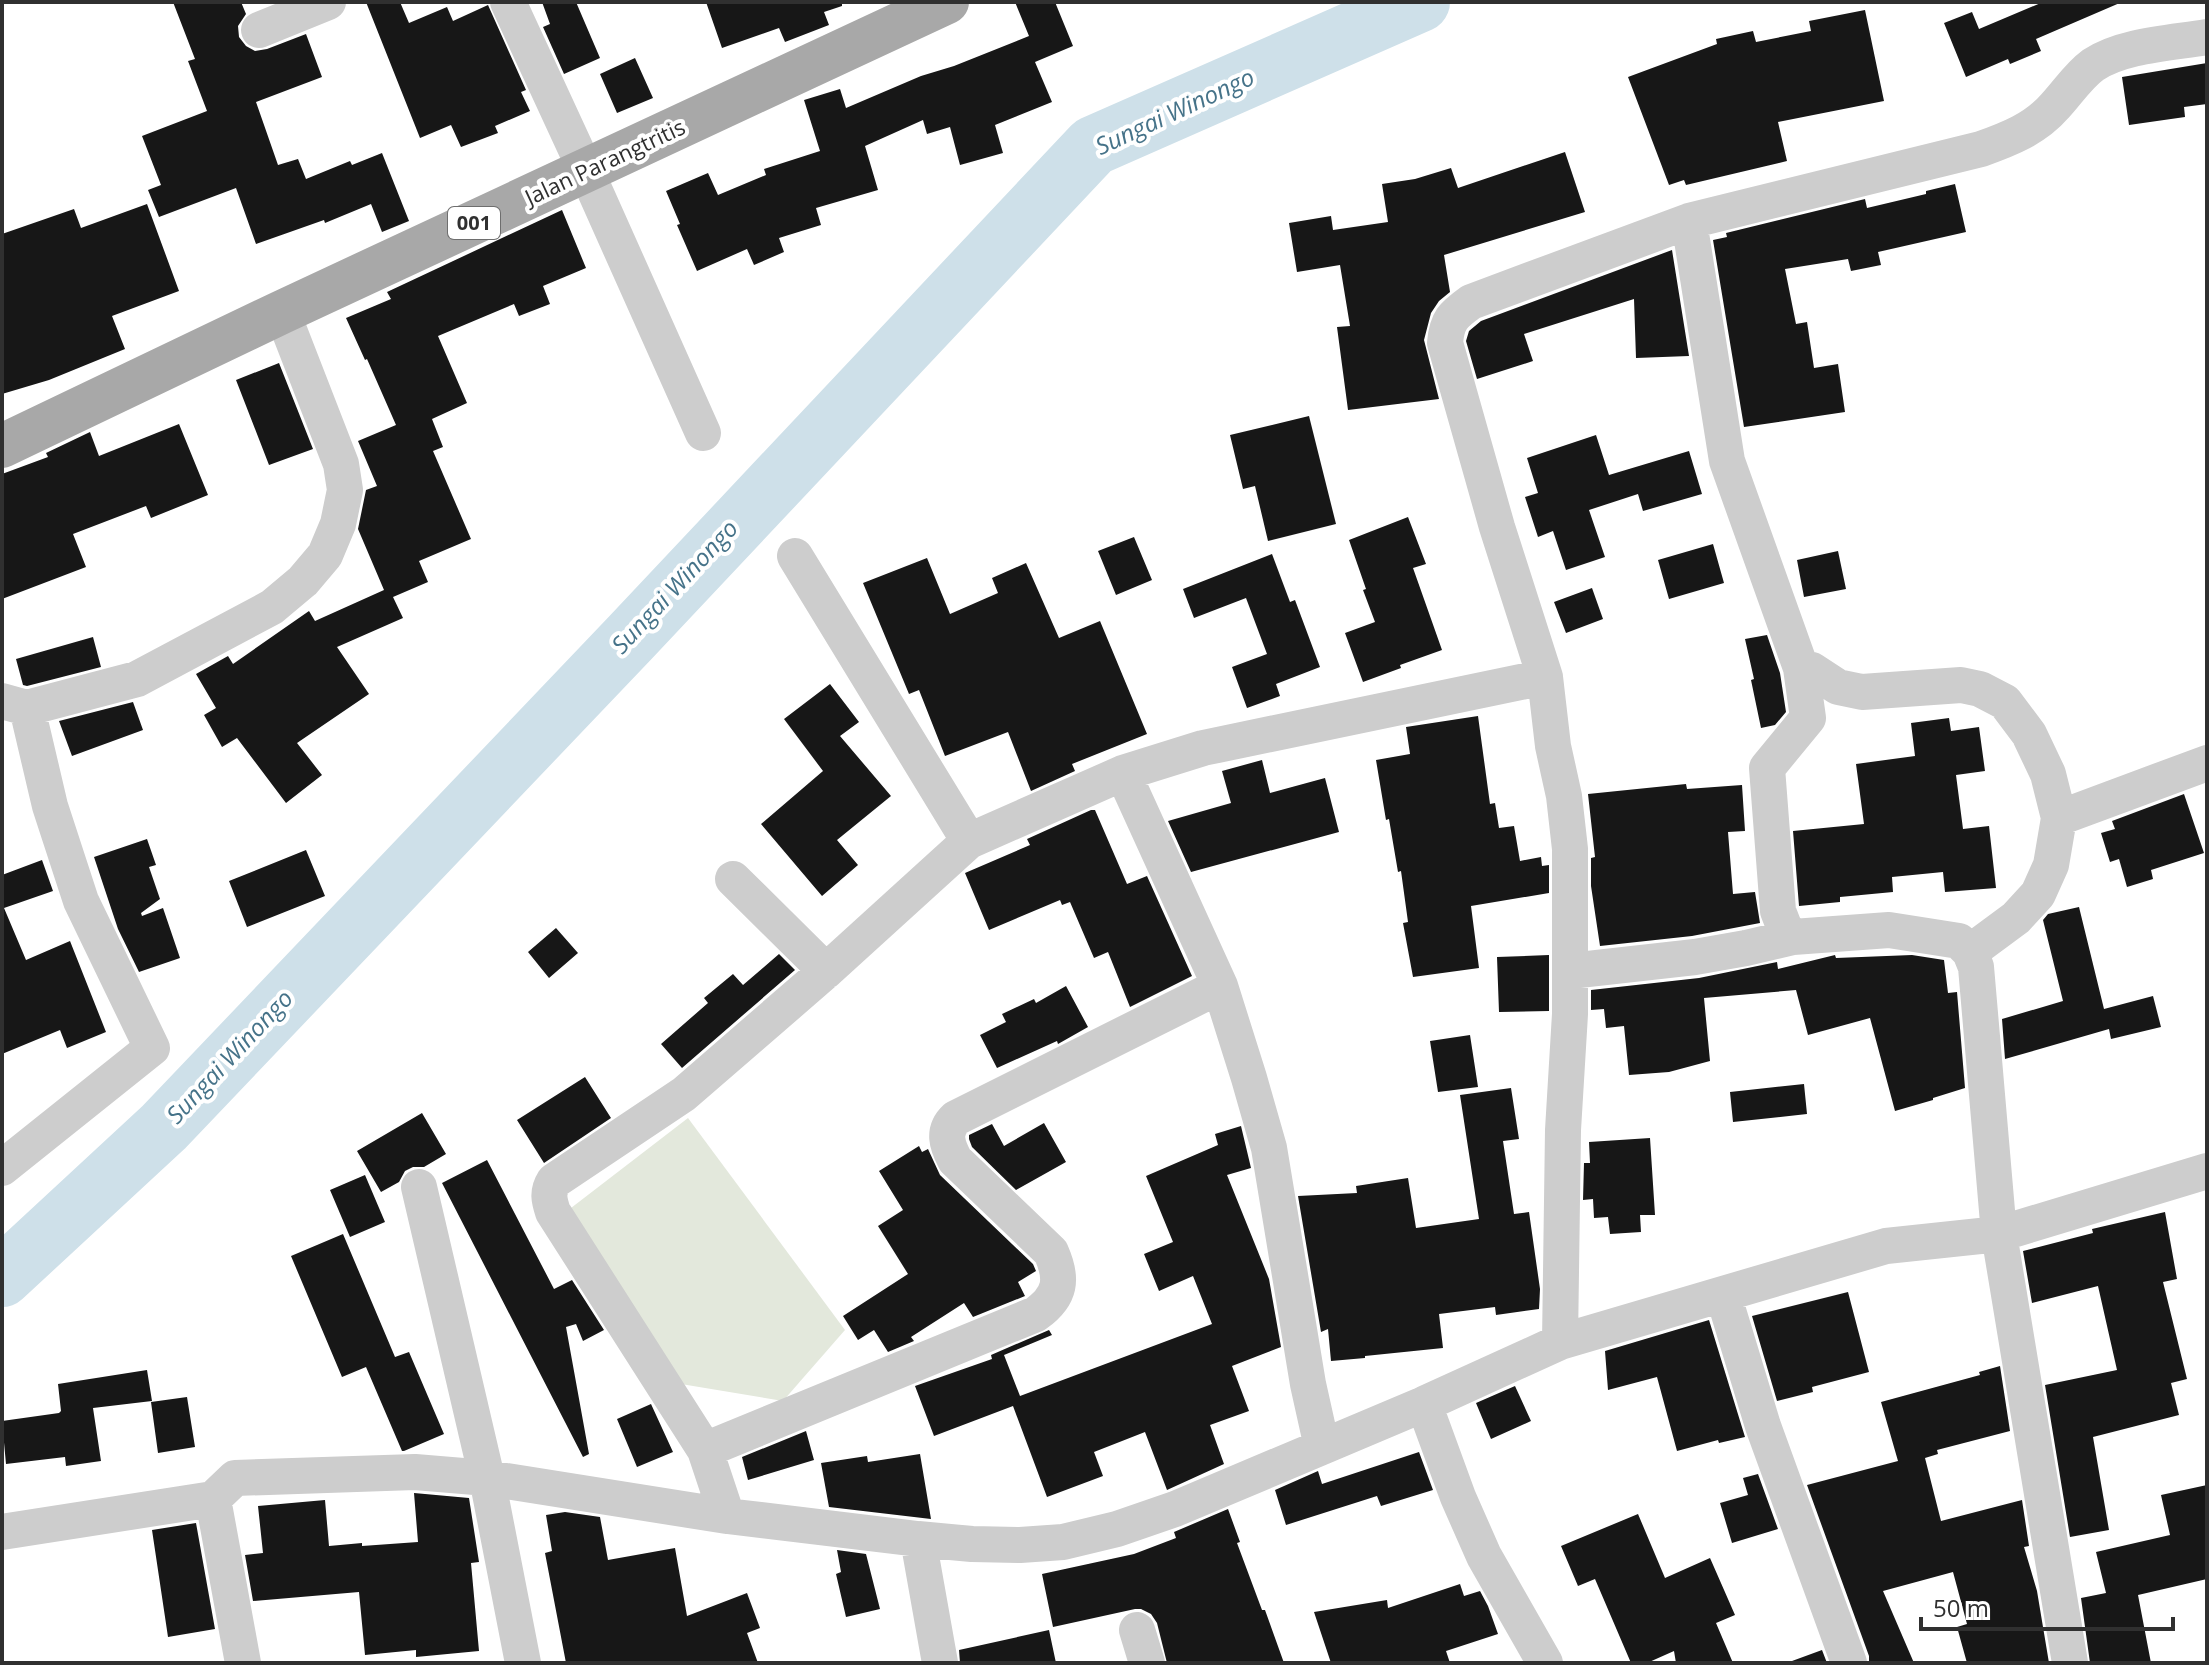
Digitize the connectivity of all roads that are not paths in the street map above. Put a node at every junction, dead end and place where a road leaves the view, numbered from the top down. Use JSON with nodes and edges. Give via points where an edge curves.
{"nodes":[{"id":1,"x":328,"y":2,"type":"edge"},
{"id":2,"x":508,"y":2,"type":"edge"},
{"id":3,"x":947,"y":2,"type":"edge"},
{"id":4,"x":259,"y":30,"type":"dead end"},
{"id":5,"x":2207,"y":37,"type":"edge"},
{"id":6,"x":586,"y":171,"type":"junction"},
{"id":7,"x":1689,"y":221,"type":"junction"},
{"id":8,"x":282,"y":312,"type":"junction"},
{"id":9,"x":703,"y":433,"type":"dead end"},
{"id":10,"x":2,"y":446,"type":"edge"},
{"id":11,"x":795,"y":556,"type":"dead end"},
{"id":12,"x":1801,"y":668,"type":"junction"},
{"id":13,"x":1545,"y":677,"type":"junction"},
{"id":14,"x":14,"y":704,"type":"edge"},
{"id":15,"x":2207,"y":763,"type":"edge"},
{"id":16,"x":1123,"y":773,"type":"junction"},
{"id":17,"x":2059,"y":818,"type":"junction"},
{"id":18,"x":969,"y":841,"type":"junction"},
{"id":19,"x":733,"y":879,"type":"dead end"},
{"id":20,"x":1793,"y":937,"type":"junction"},
{"id":21,"x":1970,"y":952,"type":"junction"},
{"id":22,"x":826,"y":971,"type":"junction"},
{"id":23,"x":1570,"y":971,"type":"junction"},
{"id":24,"x":1220,"y":986,"type":"junction"},
{"id":25,"x":2,"y":1168,"type":"edge"},
{"id":26,"x":2207,"y":1171,"type":"edge"},
{"id":27,"x":419,"y":1187,"type":"dead end"},
{"id":28,"x":1999,"y":1234,"type":"junction"},
{"id":29,"x":1723,"y":1294,"type":"junction"},
{"id":30,"x":1560,"y":1342,"type":"junction"},
{"id":31,"x":1424,"y":1404,"type":"junction"},
{"id":32,"x":1322,"y":1447,"type":"junction"},
{"id":33,"x":705,"y":1450,"type":"junction"},
{"id":34,"x":487,"y":1478,"type":"junction"},
{"id":35,"x":213,"y":1499,"type":"junction"},
{"id":36,"x":727,"y":1516,"type":"junction"},
{"id":37,"x":2,"y":1532,"type":"edge"},
{"id":38,"x":918,"y":1539,"type":"junction"},
{"id":39,"x":243,"y":1663,"type":"edge"},
{"id":40,"x":523,"y":1663,"type":"edge"},
{"id":41,"x":940,"y":1663,"type":"edge"},
{"id":42,"x":1545,"y":1663,"type":"edge"},
{"id":43,"x":1849,"y":1663,"type":"edge"},
{"id":44,"x":2070,"y":1663,"type":"edge"}],
"edges":[{"from":1,"to":4,"type":"street"},
{"from":2,"to":6,"type":"street"},
{"from":3,"to":6,"type":"main road","name":"Jalan Parangtritis","number":"001"},
{"from":5,"to":7,"type":"street","via":[[2108,57],[2084,72],[2027,131],[1981,149]]},
{"from":6,"to":8,"type":"main road","name":"Jalan Parangtritis","number":"001"},
{"from":6,"to":9,"type":"street"},
{"from":7,"to":12,"type":"street","via":[[1727,461]]},
{"from":7,"to":13,"type":"street","via":[[1471,302],[1446,329],[1445,343],[1497,527]]},
{"from":8,"to":10,"type":"main road","name":"Jalan Parangtritis","number":"001"},
{"from":8,"to":14,"type":"street","via":[[341,464],[345,490],[325,555],[272,607],[137,679]]},
{"from":11,"to":18,"type":"street"},
{"from":12,"to":17,"type":"street","via":[[1838,687],[1862,692],[1961,685],[2005,702],[2029,734],[2048,774]]},
{"from":12,"to":20,"type":"street","via":[[1808,718],[1767,768],[1778,911]]},
{"from":13,"to":16,"type":"street","via":[[1241,739]]},
{"from":13,"to":23,"type":"street","via":[[1570,849]]},
{"from":14,"to":25,"type":"street","via":[[81,901],[152,1048]]},
{"from":15,"to":17,"type":"street"},
{"from":16,"to":18,"type":"street"},
{"from":16,"to":24,"type":"street"},
{"from":17,"to":21,"type":"street","via":[[2051,865],[2038,894]]},
{"from":18,"to":22,"type":"street"},
{"from":19,"to":22,"type":"street"},
{"from":20,"to":21,"type":"street","via":[[1889,930],[1959,941]]},
{"from":20,"to":23,"type":"street","via":[[1695,957]]},
{"from":21,"to":28,"type":"street","via":[[1976,967]]},
{"from":22,"to":33,"type":"street","via":[[684,1094],[549,1188],[553,1212]]},
{"from":23,"to":30,"type":"street"},
{"from":24,"to":32,"type":"street","via":[[1269,1148]]},
{"from":24,"to":33,"type":"street","via":[[950,1123],[946,1140],[955,1160],[1051,1252],[1059,1278],[1050,1304]]},
{"from":26,"to":28,"type":"street"},
{"from":27,"to":34,"type":"street"},
{"from":28,"to":29,"type":"street","via":[[1886,1246]]},
{"from":28,"to":44,"type":"street"},
{"from":29,"to":30,"type":"street"},
{"from":29,"to":43,"type":"street","via":[[1763,1426]]},
{"from":30,"to":31,"type":"street"},
{"from":31,"to":32,"type":"street"},
{"from":31,"to":42,"type":"street","via":[[1484,1556]]},
{"from":32,"to":38,"type":"street","via":[[1175,1509],[1063,1542]]},
{"from":33,"to":36,"type":"street"},
{"from":34,"to":35,"type":"street","via":[[415,1472],[235,1478]]},
{"from":34,"to":36,"type":"street"},
{"from":34,"to":40,"type":"street"},
{"from":35,"to":37,"type":"street"},
{"from":35,"to":39,"type":"street"},
{"from":36,"to":38,"type":"street"},
{"from":38,"to":41,"type":"street"}]}
